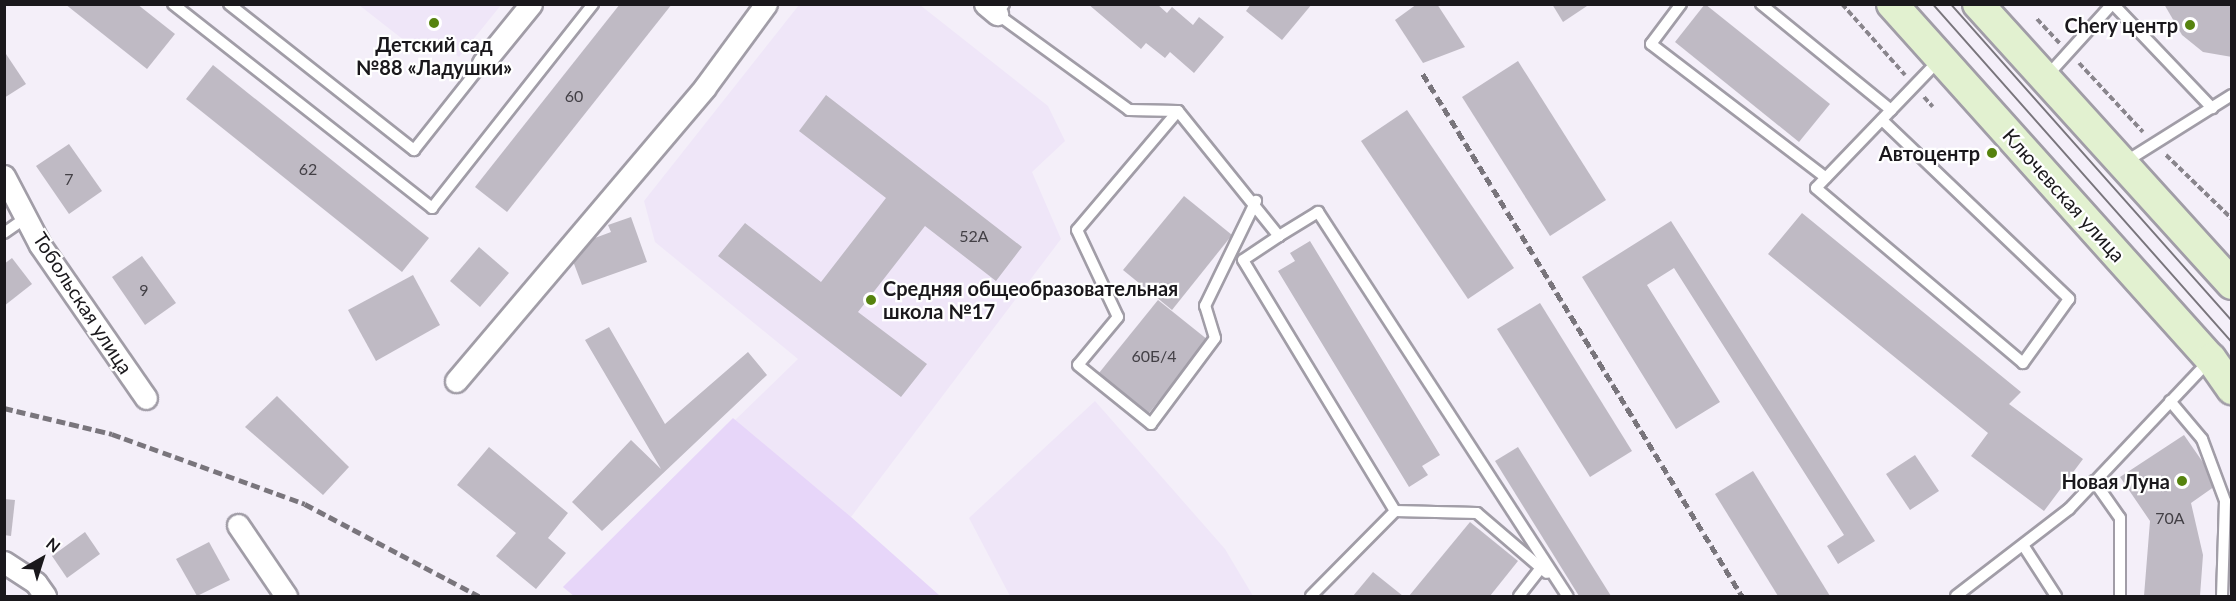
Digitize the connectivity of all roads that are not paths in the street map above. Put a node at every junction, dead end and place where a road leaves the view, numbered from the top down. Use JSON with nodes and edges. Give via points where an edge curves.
{"nodes":[{"id":1,"x":172,"y":4,"type":"edge"},
{"id":2,"x":229,"y":4,"type":"edge"},
{"id":3,"x":531,"y":4,"type":"edge"},
{"id":4,"x":592,"y":4,"type":"edge"},
{"id":5,"x":766,"y":4,"type":"edge"},
{"id":6,"x":1681,"y":4,"type":"edge"},
{"id":7,"x":1761,"y":4,"type":"edge"},
{"id":8,"x":1892,"y":4,"type":"edge"},
{"id":9,"x":1978,"y":4,"type":"edge"},
{"id":10,"x":2113,"y":5,"type":"edge"},
{"id":11,"x":995,"y":8,"type":"edge"},
{"id":12,"x":1941,"y":59,"type":"junction"},
{"id":13,"x":483,"y":63,"type":"joint"},
{"id":14,"x":2045,"y":78,"type":"junction"},
{"id":15,"x":2232,"y":95,"type":"edge"},
{"id":16,"x":2212,"y":108,"type":"junction"},
{"id":17,"x":1892,"y":110,"type":"junction"},
{"id":18,"x":1178,"y":111,"type":"junction"},
{"id":19,"x":1882,"y":120,"type":"junction"},
{"id":20,"x":2123,"y":164,"type":"junction"},
{"id":21,"x":4,"y":176,"type":"edge"},
{"id":22,"x":1826,"y":178,"type":"junction"},
{"id":23,"x":1256,"y":201,"type":"junction"},
{"id":24,"x":28,"y":216,"type":"junction"},
{"id":25,"x":4,"y":232,"type":"edge"},
{"id":26,"x":1279,"y":236,"type":"junction"},
{"id":27,"x":2232,"y":284,"type":"edge"},
{"id":28,"x":2211,"y":359,"type":"junction"},
{"id":29,"x":456,"y":381,"type":"dead end"},
{"id":30,"x":2232,"y":389,"type":"edge"},
{"id":31,"x":146,"y":398,"type":"dead end"},
{"id":32,"x":2170,"y":401,"type":"junction"},
{"id":33,"x":2094,"y":481,"type":"junction"},
{"id":34,"x":1395,"y":511,"type":"junction"},
{"id":35,"x":238,"y":525,"type":"dead end"},
{"id":36,"x":2023,"y":545,"type":"junction"},
{"id":37,"x":4,"y":562,"type":"edge"},
{"id":38,"x":1541,"y":568,"type":"junction"},
{"id":39,"x":1556,"y":580,"type":"junction"},
{"id":40,"x":45,"y":597,"type":"edge"},
{"id":41,"x":286,"y":597,"type":"edge"},
{"id":42,"x":1311,"y":597,"type":"edge"},
{"id":43,"x":1519,"y":597,"type":"edge"},
{"id":44,"x":1567,"y":597,"type":"edge"},
{"id":45,"x":1956,"y":597,"type":"edge"},
{"id":46,"x":2055,"y":597,"type":"edge"},
{"id":47,"x":2120,"y":597,"type":"edge"},
{"id":48,"x":2222,"y":597,"type":"edge"}],
"edges":[{"from":1,"to":4,"type":"lane","via":[[432,208]]},
{"from":2,"to":13,"type":"lane","via":[[414,150]]},
{"from":3,"to":13,"type":"street"},
{"from":5,"to":29,"type":"street","via":[[705,87]]},
{"from":6,"to":22,"type":"lane","via":[[1651,44]]},
{"from":7,"to":17,"type":"lane"},
{"from":8,"to":12,"type":"main road","name":"Ключевская улица"},
{"from":9,"to":14,"type":"main road"},
{"from":10,"to":14,"type":"lane"},
{"from":10,"to":16,"type":"lane"},
{"from":11,"to":18,"type":"lane","via":[[1129,110]]},
{"from":12,"to":17,"type":"lane"},
{"from":12,"to":28,"type":"main road","name":"Ключевская улица"},
{"from":14,"to":20,"type":"main road"},
{"from":15,"to":16,"type":"lane"},
{"from":16,"to":20,"type":"lane"},
{"from":17,"to":19,"type":"lane"},
{"from":18,"to":23,"type":"lane"},
{"from":18,"to":23,"type":"lane","via":[[1077,230],[1118,316],[1078,365],[1150,424],[1215,338],[1205,306]]},
{"from":19,"to":22,"type":"lane"},
{"from":19,"to":22,"type":"lane","via":[[2069,299],[2023,363],[1816,188]]},
{"from":20,"to":27,"type":"main road"},
{"from":21,"to":24,"type":"street","name":"Тобольская улица"},
{"from":23,"to":26,"type":"lane"},
{"from":24,"to":25,"type":"lane"},
{"from":24,"to":31,"type":"street","name":"Тобольская улица","via":[[40,245]]},
{"from":26,"to":34,"type":"lane","via":[[1243,260]]},
{"from":26,"to":39,"type":"lane","via":[[1318,212]]},
{"from":28,"to":30,"type":"main road","name":"Ключевская улица"},
{"from":28,"to":32,"type":"lane"},
{"from":32,"to":33,"type":"lane"},
{"from":32,"to":48,"type":"lane","via":[[2202,440],[2225,501]]},
{"from":33,"to":36,"type":"lane"},
{"from":33,"to":47,"type":"lane","via":[[2120,518]]},
{"from":34,"to":38,"type":"lane","via":[[1477,513]]},
{"from":34,"to":42,"type":"lane"},
{"from":35,"to":41,"type":"street"},
{"from":36,"to":45,"type":"lane"},
{"from":36,"to":46,"type":"lane"},
{"from":37,"to":40,"type":"street","via":[[36,584]]},
{"from":38,"to":39,"type":"lane"},
{"from":38,"to":43,"type":"lane"},
{"from":39,"to":44,"type":"lane"}]}
